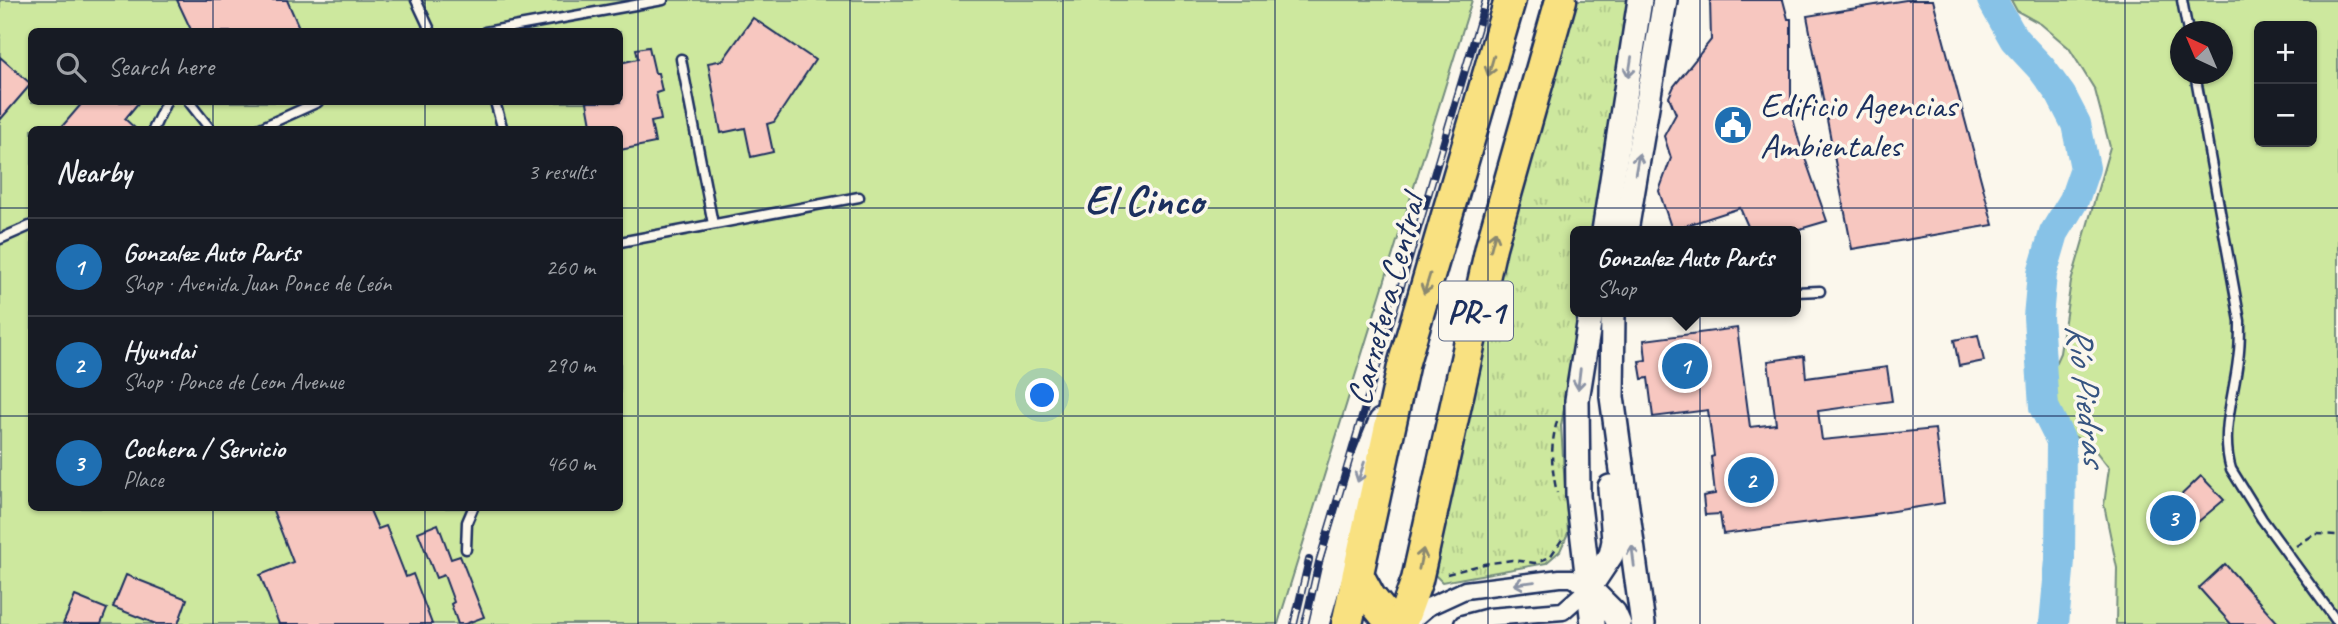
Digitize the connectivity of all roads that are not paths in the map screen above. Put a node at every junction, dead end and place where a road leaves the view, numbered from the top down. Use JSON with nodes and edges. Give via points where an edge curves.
{"nodes":[{"id":1,"x":416,"y":0,"type":"edge"},
{"id":2,"x":663,"y":0,"type":"edge"},
{"id":3,"x":1510,"y":0,"type":"edge"},
{"id":4,"x":1561,"y":0,"type":"edge"},
{"id":5,"x":1640,"y":0,"type":"edge"},
{"id":6,"x":1665,"y":0,"type":"edge"},
{"id":7,"x":2182,"y":0,"type":"edge"},
{"id":8,"x":2186,"y":21,"type":"edge"},
{"id":9,"x":429,"y":28,"type":"edge"},
{"id":10,"x":507,"y":28,"type":"edge"},
{"id":11,"x":681,"y":59,"type":"dead end"},
{"id":12,"x":2198,"y":84,"type":"edge"},
{"id":13,"x":165,"y":105,"type":"edge"},
{"id":14,"x":191,"y":105,"type":"edge"},
{"id":15,"x":311,"y":105,"type":"edge"},
{"id":16,"x":496,"y":105,"type":"edge"},
{"id":17,"x":155,"y":126,"type":"edge"},
{"id":18,"x":208,"y":126,"type":"edge"},
{"id":19,"x":265,"y":126,"type":"edge"},
{"id":20,"x":502,"y":126,"type":"edge"},
{"id":21,"x":859,"y":197,"type":"dead end"},
{"id":22,"x":713,"y":224,"type":"junction"},
{"id":23,"x":1605,"y":226,"type":"edge"},
{"id":24,"x":1627,"y":226,"type":"edge"},
{"id":25,"x":28,"y":227,"type":"edge"},
{"id":26,"x":0,"y":239,"type":"edge"},
{"id":27,"x":623,"y":241,"type":"edge"},
{"id":28,"x":1820,"y":291,"type":"dead end"},
{"id":29,"x":1801,"y":292,"type":"edge"},
{"id":30,"x":1590,"y":317,"type":"edge"},
{"id":31,"x":1613,"y":317,"type":"edge"},
{"id":32,"x":1404,"y":362,"type":"junction"},
{"id":33,"x":1612,"y":397,"type":"junction"},
{"id":34,"x":472,"y":511,"type":"edge"},
{"id":35,"x":466,"y":549,"type":"dead end"},
{"id":36,"x":1358,"y":575,"type":"junction"},
{"id":37,"x":1589,"y":588,"type":"junction"},
{"id":38,"x":1485,"y":621,"type":"edge"},
{"id":39,"x":2338,"y":623,"type":"edge"},
{"id":40,"x":1317,"y":624,"type":"edge"},
{"id":41,"x":1347,"y":624,"type":"edge"},
{"id":42,"x":1392,"y":624,"type":"edge"},
{"id":43,"x":1401,"y":624,"type":"edge"},
{"id":44,"x":1408,"y":624,"type":"edge"},
{"id":45,"x":1463,"y":624,"type":"edge"},
{"id":46,"x":1593,"y":624,"type":"edge"},
{"id":47,"x":1619,"y":624,"type":"edge"},
{"id":48,"x":1643,"y":624,"type":"edge"}],
"edges":[{"from":1,"to":9,"type":"lane"},
{"from":2,"to":10,"type":"lane"},
{"from":3,"to":32,"type":"highway","name":"Carretera Central","number":"PR-1","one_way":true},
{"from":43,"to":4,"type":"highway","number":"PR-1","one_way":true,"via":[[1417,580],[1491,247]]},
{"from":5,"to":23,"type":"street","one_way":true},
{"from":24,"to":6,"type":"street","one_way":true},
{"from":7,"to":8,"type":"lane"},
{"from":11,"to":22,"type":"lane"},
{"from":12,"to":39,"type":"lane","via":[[2240,321],[2226,451],[2231,469],[2262,519]]},
{"from":13,"to":17,"type":"lane"},
{"from":14,"to":18,"type":"lane"},
{"from":15,"to":19,"type":"lane"},
{"from":16,"to":20,"type":"lane"},
{"from":21,"to":22,"type":"lane"},
{"from":22,"to":27,"type":"lane"},
{"from":25,"to":26,"type":"lane"},
{"from":28,"to":29,"type":"lane"},
{"from":30,"to":37,"type":"street","one_way":true,"via":[[1577,400],[1577,495]]},
{"from":31,"to":33,"type":"street"},
{"from":32,"to":36,"type":"highway","name":"Carretera Central","number":"PR-1"},
{"from":32,"to":40,"type":"street","one_way":true,"via":[[1362,468]]},
{"from":33,"to":37,"type":"street","via":[[1607,423],[1614,541],[1611,555]]},
{"from":48,"to":33,"type":"street","one_way":true},
{"from":34,"to":35,"type":"lane"},
{"from":36,"to":41,"type":"highway","name":"Carretera Central","number":"PR-1"},
{"from":36,"to":42,"type":"highway"},
{"from":37,"to":38,"type":"street","via":[[1563,611]]},
{"from":37,"to":44,"type":"street","one_way":true,"via":[[1572,578],[1560,578],[1465,590],[1428,607]]},
{"from":37,"to":46,"type":"street"},
{"from":37,"to":47,"type":"street","via":[[1606,602]]},
{"from":38,"to":45,"type":"street"}]}
